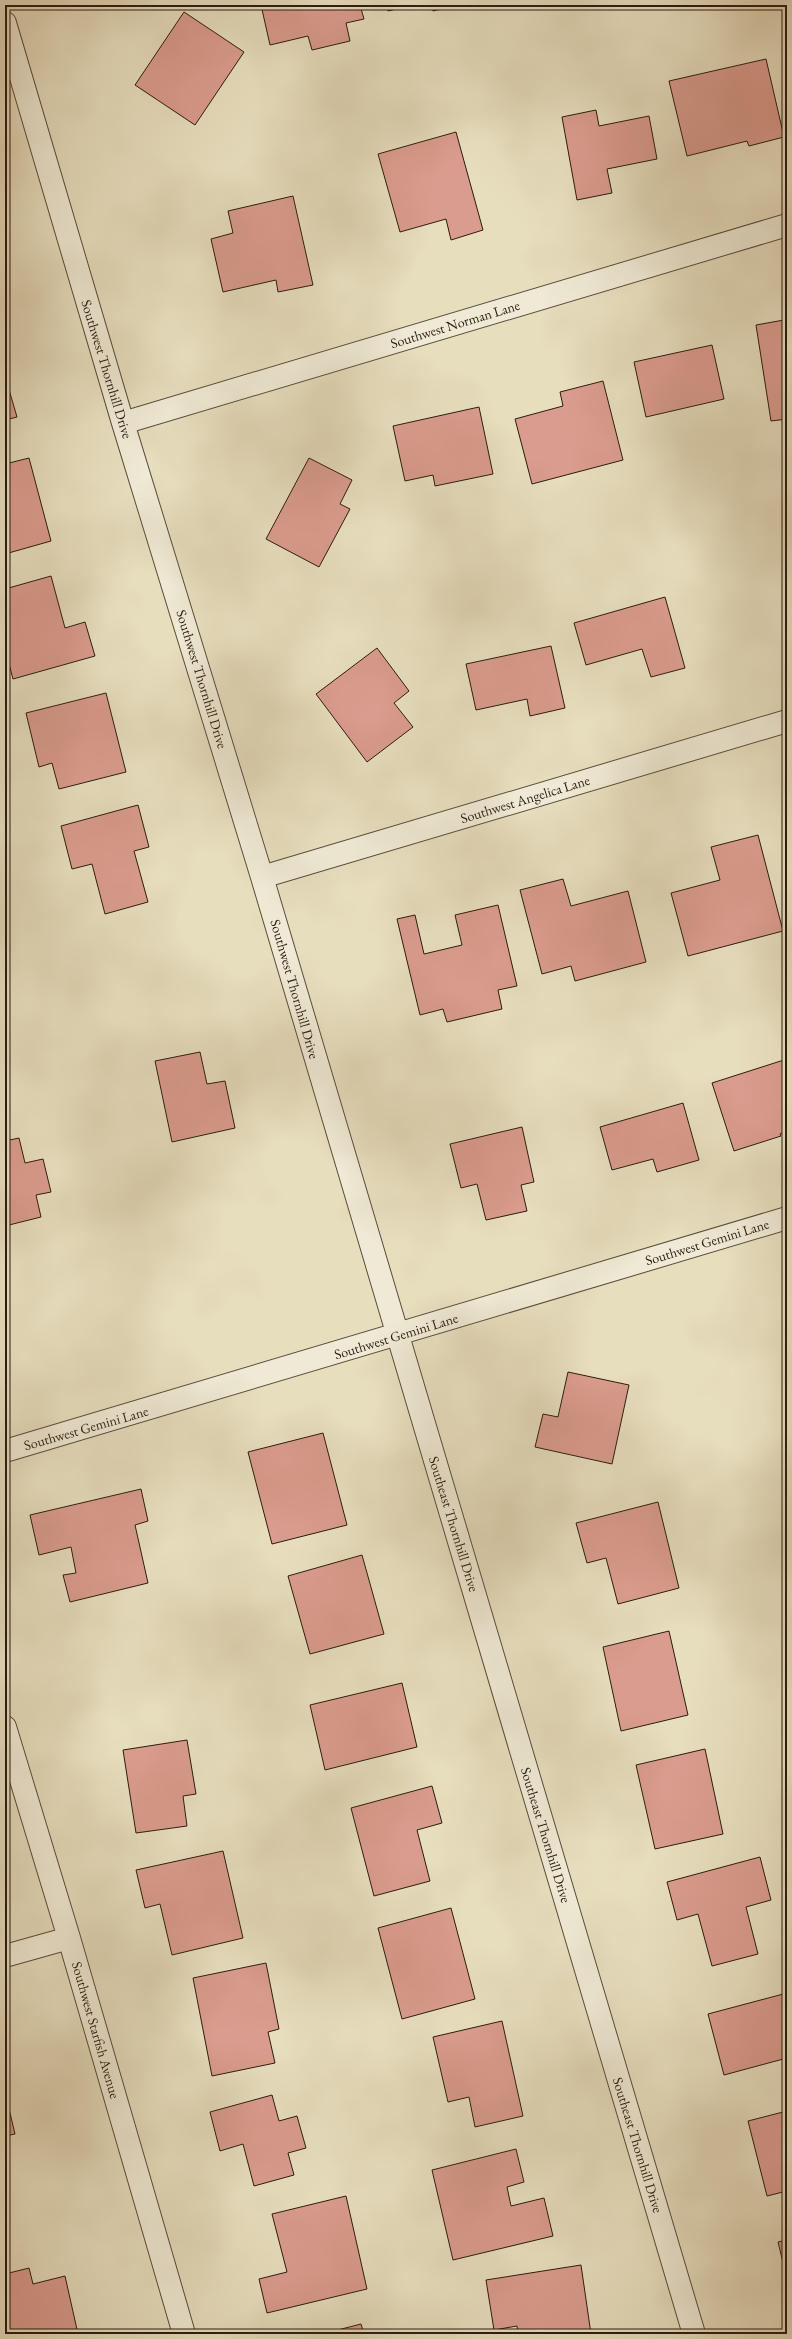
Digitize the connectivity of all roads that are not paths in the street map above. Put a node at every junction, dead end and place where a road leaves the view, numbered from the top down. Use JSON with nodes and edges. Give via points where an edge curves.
{"nodes":[{"id":1,"x":5,"y":23,"type":"edge"},
{"id":2,"x":787,"y":225,"type":"edge"},
{"id":3,"x":123,"y":423,"type":"junction"},
{"id":4,"x":787,"y":721,"type":"edge"},
{"id":5,"x":262,"y":877,"type":"junction"},
{"id":6,"x":787,"y":1218,"type":"edge"},
{"id":7,"x":398,"y":1335,"type":"junction"},
{"id":8,"x":5,"y":1451,"type":"edge"},
{"id":9,"x":5,"y":1727,"type":"edge"},
{"id":10,"x":69,"y":1938,"type":"junction"},
{"id":11,"x":5,"y":1956,"type":"edge"},
{"id":12,"x":184,"y":2334,"type":"edge"},
{"id":13,"x":694,"y":2334,"type":"edge"}],
"edges":[{"from":1,"to":3,"type":"street","name":"Southwest Thornhill Drive"},
{"from":2,"to":3,"type":"street","name":"Southwest Norman Lane"},
{"from":3,"to":5,"type":"street","name":"Southwest Thornhill Drive"},
{"from":4,"to":5,"type":"street","name":"Southwest Angelica Lane"},
{"from":5,"to":7,"type":"street","name":"Southwest Thornhill Drive"},
{"from":6,"to":7,"type":"street","name":"Southwest Gemini Lane"},
{"from":7,"to":8,"type":"street","name":"Southwest Gemini Lane"},
{"from":7,"to":13,"type":"street","name":"Southeast Thornhill Drive"},
{"from":9,"to":10,"type":"street","name":"Southwest Starfish Avenue"},
{"from":10,"to":11,"type":"street"},
{"from":10,"to":12,"type":"street","name":"Southwest Starfish Avenue"}]}
